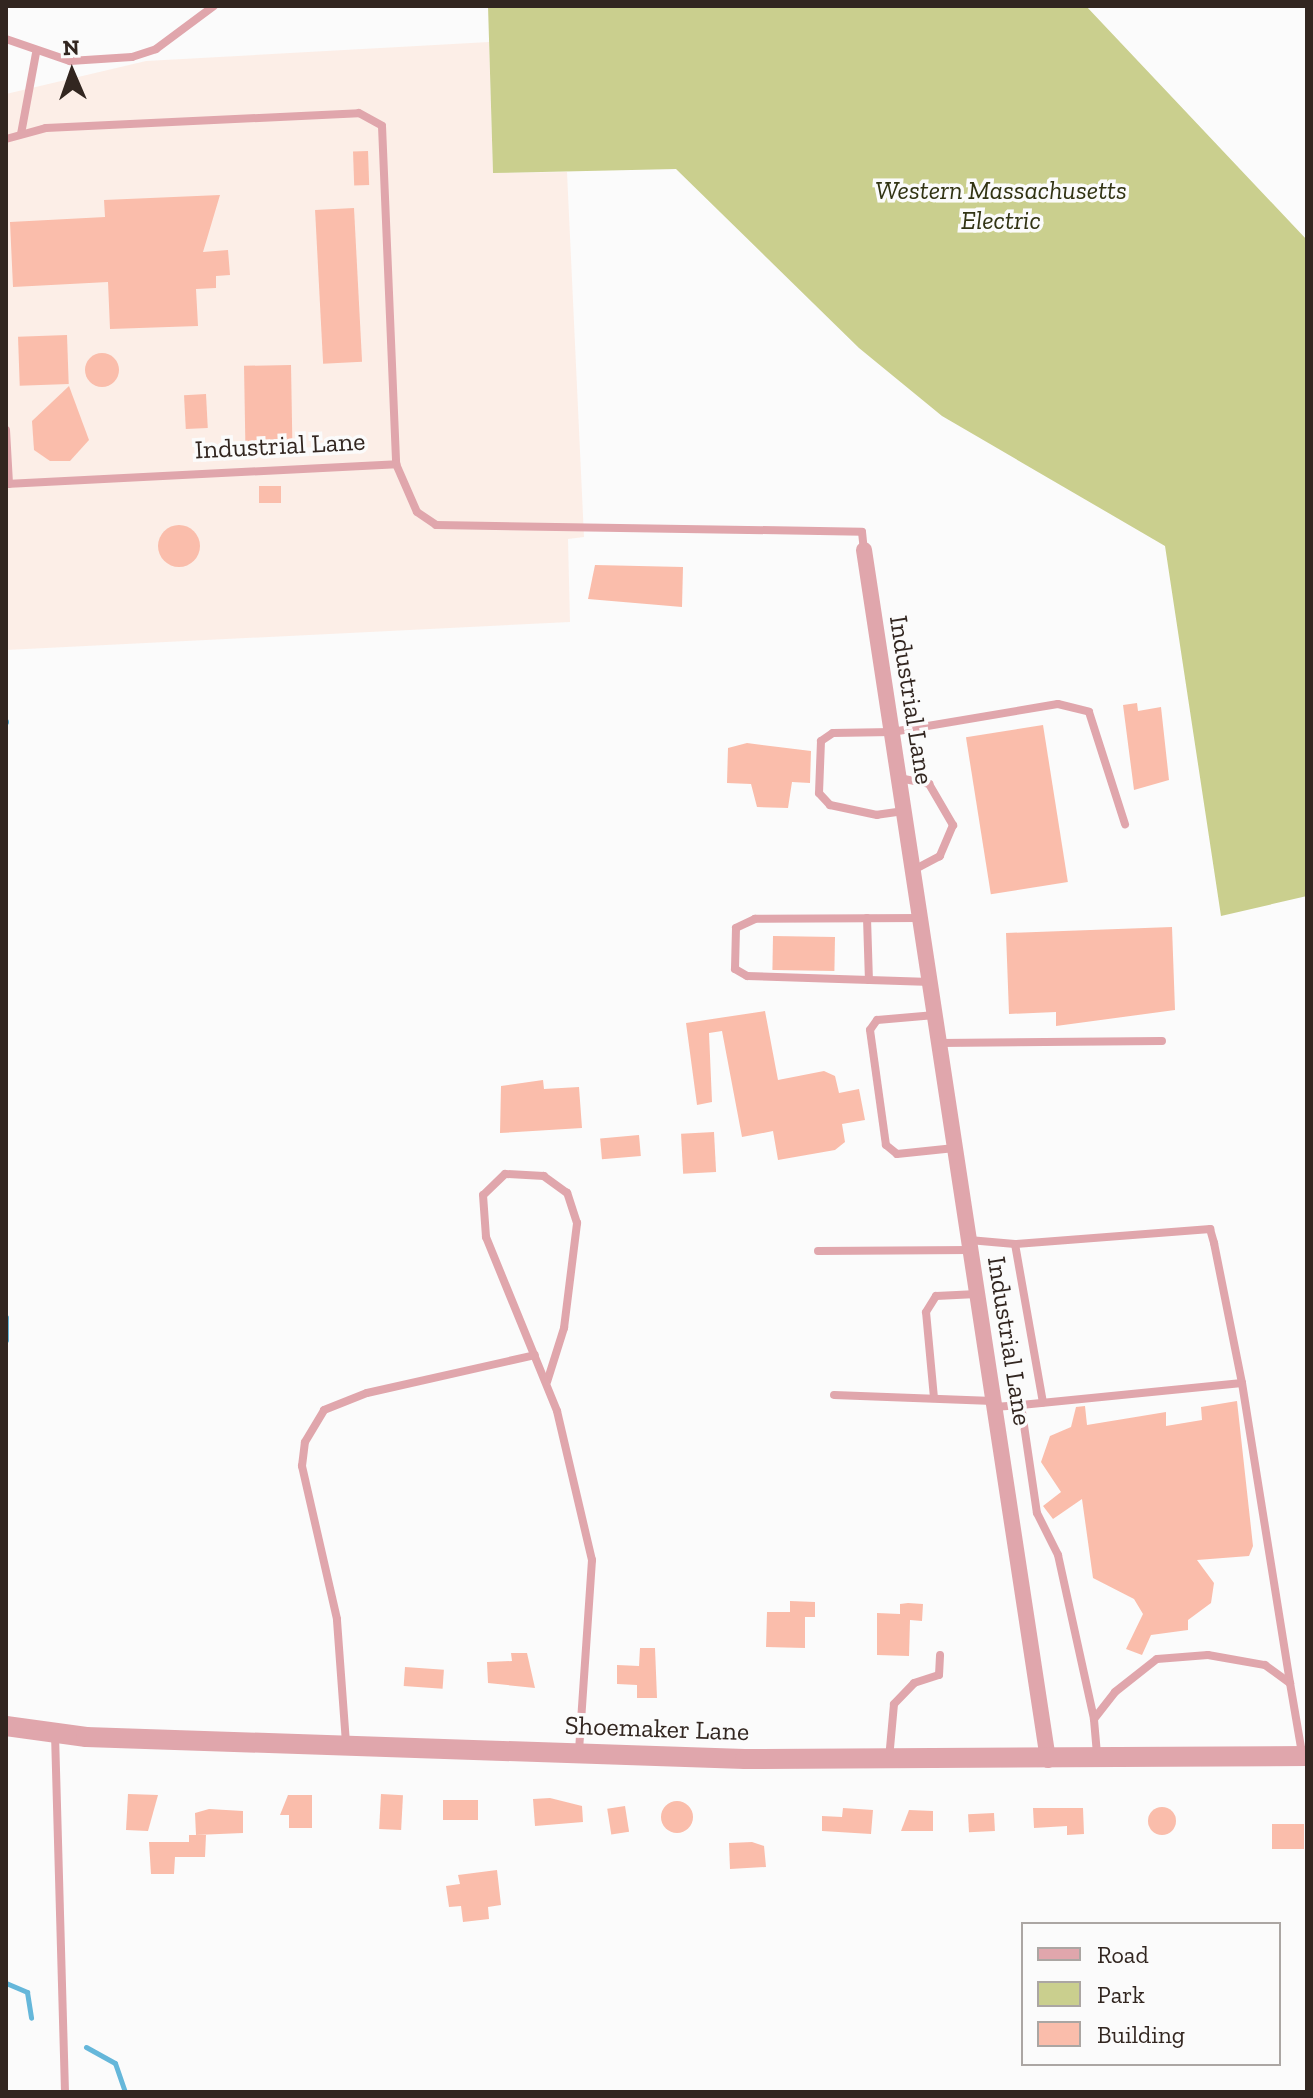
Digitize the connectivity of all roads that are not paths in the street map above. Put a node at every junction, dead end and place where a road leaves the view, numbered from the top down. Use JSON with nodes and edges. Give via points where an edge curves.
{"nodes":[{"id":1,"x":214,"y":6,"type":"edge"},
{"id":2,"x":6,"y":39,"type":"edge"},
{"id":3,"x":36,"y":53,"type":"junction"},
{"id":4,"x":21,"y":134,"type":"junction"},
{"id":5,"x":6,"y":139,"type":"edge"},
{"id":6,"x":6,"y":430,"type":"edge"},
{"id":7,"x":396,"y":464,"type":"junction"},
{"id":8,"x":7,"y":484,"type":"edge"},
{"id":9,"x":864,"y":550,"type":"joint"},
{"id":10,"x":892,"y":732,"type":"junction"},
{"id":11,"x":899,"y":778,"type":"junction"},
{"id":12,"x":904,"y":811,"type":"junction"},
{"id":13,"x":1125,"y":824,"type":"dead end"},
{"id":14,"x":914,"y":870,"type":"junction"},
{"id":15,"x":867,"y":918,"type":"junction"},
{"id":16,"x":921,"y":918,"type":"junction"},
{"id":17,"x":869,"y":980,"type":"junction"},
{"id":18,"x":931,"y":982,"type":"junction"},
{"id":19,"x":936,"y":1015,"type":"junction"},
{"id":20,"x":1162,"y":1041,"type":"dead end"},
{"id":21,"x":940,"y":1043,"type":"junction"},
{"id":22,"x":955,"y":1148,"type":"junction"},
{"id":23,"x":1015,"y":1244,"type":"junction"},
{"id":24,"x":970,"y":1245,"type":"junction"},
{"id":25,"x":818,"y":1251,"type":"dead end"},
{"id":26,"x":977,"y":1294,"type":"junction"},
{"id":27,"x":535,"y":1355,"type":"junction"},
{"id":28,"x":547,"y":1382,"type":"junction"},
{"id":29,"x":1242,"y":1383,"type":"junction"},
{"id":30,"x":834,"y":1395,"type":"dead end"},
{"id":31,"x":934,"y":1398,"type":"junction"},
{"id":32,"x":1043,"y":1403,"type":"junction"},
{"id":33,"x":994,"y":1404,"type":"junction"},
{"id":34,"x":1021,"y":1405,"type":"junction"},
{"id":35,"x":940,"y":1655,"type":"dead end"},
{"id":36,"x":1290,"y":1683,"type":"junction"},
{"id":37,"x":1094,"y":1719,"type":"junction"},
{"id":38,"x":6,"y":1726,"type":"edge"},
{"id":39,"x":55,"y":1734,"type":"junction"},
{"id":40,"x":346,"y":1744,"type":"junction"},
{"id":41,"x":579,"y":1752,"type":"junction"},
{"id":42,"x":1305,"y":1756,"type":"edge"},
{"id":43,"x":1097,"y":1759,"type":"junction"},
{"id":44,"x":889,"y":1760,"type":"junction"},
{"id":45,"x":1048,"y":1760,"type":"junction"},
{"id":46,"x":65,"y":2092,"type":"edge"}],
"edges":[{"from":1,"to":3,"type":"lane","via":[[156,49],[132,57],[70,61]]},
{"from":2,"to":3,"type":"lane"},
{"from":3,"to":4,"type":"lane"},
{"from":4,"to":5,"type":"lane"},
{"from":4,"to":7,"type":"lane","via":[[359,113],[382,126]]},
{"from":6,"to":8,"type":"lane"},
{"from":7,"to":8,"type":"lane","name":"Industrial Lane"},
{"from":7,"to":9,"type":"lane","name":"Industrial Lane","via":[[417,512],[436,525],[862,532]]},
{"from":9,"to":10,"type":"street","name":"Industrial Lane"},
{"from":10,"to":11,"type":"street","name":"Industrial Lane"},
{"from":10,"to":12,"type":"lane","via":[[833,733],[821,741],[819,793],[852,813]]},
{"from":10,"to":13,"type":"lane","via":[[1075,707],[1089,712]]},
{"from":11,"to":12,"type":"street","name":"Industrial Lane"},
{"from":11,"to":14,"type":"lane","via":[[929,784],[953,825],[940,856]]},
{"from":12,"to":14,"type":"street","name":"Industrial Lane"},
{"from":14,"to":16,"type":"street","name":"Industrial Lane"},
{"from":15,"to":16,"type":"lane"},
{"from":15,"to":17,"type":"lane"},
{"from":15,"to":17,"type":"lane","via":[[755,919],[736,928],[735,969]]},
{"from":16,"to":18,"type":"street","name":"Industrial Lane"},
{"from":17,"to":18,"type":"lane"},
{"from":18,"to":19,"type":"street","name":"Industrial Lane"},
{"from":19,"to":21,"type":"street","name":"Industrial Lane"},
{"from":19,"to":22,"type":"lane","via":[[877,1020],[870,1030],[886,1145],[897,1154]]},
{"from":20,"to":21,"type":"lane"},
{"from":21,"to":22,"type":"street","name":"Industrial Lane"},
{"from":22,"to":24,"type":"street","name":"Industrial Lane"},
{"from":23,"to":24,"type":"lane"},
{"from":23,"to":29,"type":"lane","via":[[1210,1229]]},
{"from":23,"to":32,"type":"lane"},
{"from":24,"to":25,"type":"lane"},
{"from":24,"to":26,"type":"street","name":"Industrial Lane"},
{"from":26,"to":31,"type":"lane","via":[[936,1296],[926,1312]]},
{"from":26,"to":33,"type":"street","name":"Industrial Lane"},
{"from":27,"to":28,"type":"lane"},
{"from":27,"to":28,"type":"lane","via":[[486,1237],[483,1195],[505,1174],[544,1176],[567,1193],[577,1223],[564,1328]]},
{"from":27,"to":40,"type":"lane","via":[[367,1393],[324,1410],[305,1442],[302,1466],[337,1619]]},
{"from":28,"to":41,"type":"lane","via":[[593,1573]]},
{"from":29,"to":32,"type":"lane"},
{"from":29,"to":36,"type":"lane"},
{"from":30,"to":31,"type":"lane"},
{"from":31,"to":33,"type":"lane"},
{"from":32,"to":34,"type":"lane"},
{"from":33,"to":34,"type":"lane"},
{"from":33,"to":45,"type":"street","name":"Industrial Lane"},
{"from":34,"to":37,"type":"lane","via":[[1037,1513],[1058,1555]]},
{"from":35,"to":44,"type":"lane","via":[[939,1675],[914,1683],[894,1704]]},
{"from":36,"to":37,"type":"lane","via":[[1265,1665],[1208,1655],[1157,1659]]},
{"from":36,"to":42,"type":"lane"},
{"from":37,"to":43,"type":"lane"},
{"from":38,"to":39,"type":"street","name":"Shoemaker Lane"},
{"from":39,"to":40,"type":"street","name":"Shoemaker Lane"},
{"from":39,"to":46,"type":"lane"},
{"from":40,"to":41,"type":"street","name":"Shoemaker Lane"},
{"from":41,"to":44,"type":"street","name":"Shoemaker Lane"},
{"from":42,"to":43,"type":"street","name":"Shoemaker Lane"},
{"from":43,"to":45,"type":"street","name":"Shoemaker Lane"},
{"from":44,"to":45,"type":"street","name":"Shoemaker Lane"}]}
